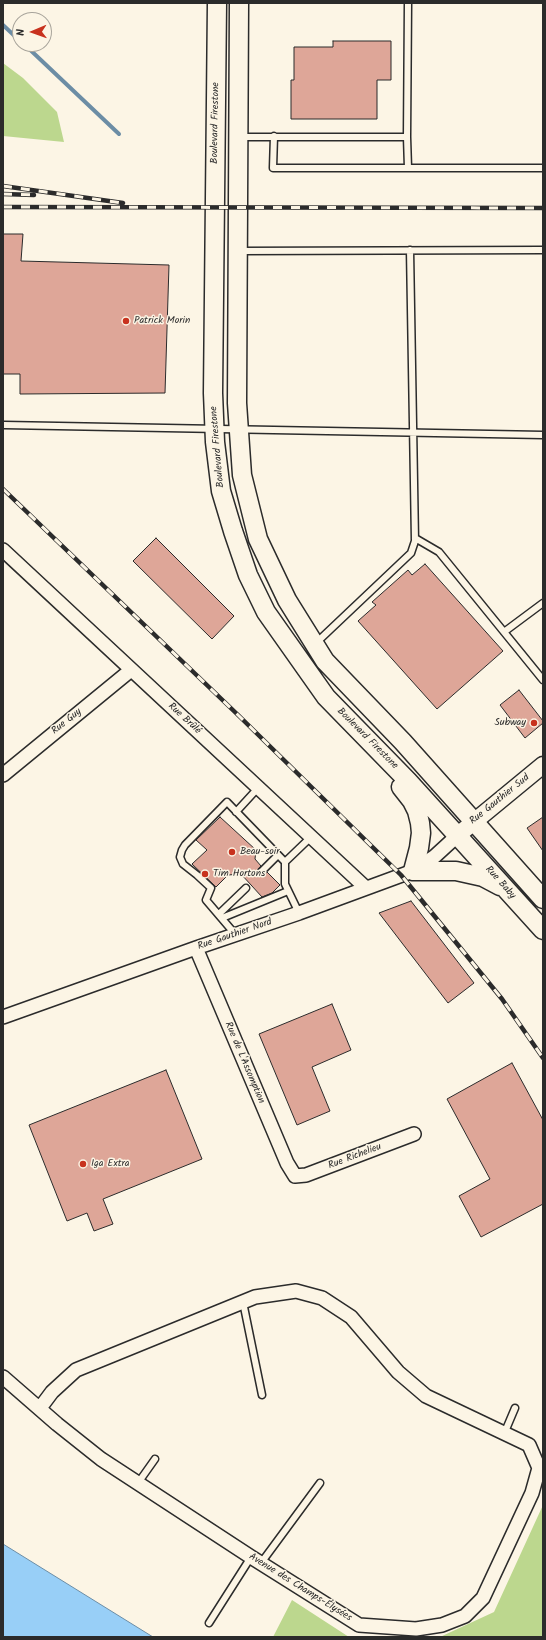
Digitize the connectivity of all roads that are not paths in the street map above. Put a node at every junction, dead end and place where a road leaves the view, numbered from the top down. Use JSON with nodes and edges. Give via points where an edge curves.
{"nodes":[{"id":1,"x":217,"y":3,"type":"edge"},
{"id":2,"x":239,"y":3,"type":"edge"},
{"id":3,"x":408,"y":3,"type":"edge"},
{"id":4,"x":274,"y":136,"type":"junction"},
{"id":5,"x":407,"y":137,"type":"junction"},
{"id":6,"x":238,"y":138,"type":"junction"},
{"id":7,"x":408,"y":168,"type":"junction"},
{"id":8,"x":543,"y":168,"type":"edge"},
{"id":9,"x":410,"y":250,"type":"junction"},
{"id":10,"x":543,"y":250,"type":"edge"},
{"id":11,"x":238,"y":251,"type":"junction"},
{"id":12,"x":4,"y":425,"type":"edge"},
{"id":13,"x":215,"y":429,"type":"junction"},
{"id":14,"x":240,"y":430,"type":"junction"},
{"id":15,"x":412,"y":433,"type":"junction"},
{"id":16,"x":543,"y":436,"type":"edge"},
{"id":17,"x":415,"y":538,"type":"junction"},
{"id":18,"x":3,"y":550,"type":"edge"},
{"id":19,"x":543,"y":603,"type":"edge"},
{"id":20,"x":504,"y":632,"type":"junction"},
{"id":21,"x":315,"y":644,"type":"junction"},
{"id":22,"x":131,"y":670,"type":"junction"},
{"id":23,"x":543,"y":680,"type":"edge"},
{"id":24,"x":361,"y":733,"type":"junction"},
{"id":25,"x":543,"y":765,"type":"edge"},
{"id":26,"x":3,"y":775,"type":"edge"},
{"id":27,"x":258,"y":788,"type":"junction"},
{"id":28,"x":236,"y":812,"type":"junction"},
{"id":29,"x":474,"y":822,"type":"junction"},
{"id":30,"x":458,"y":835,"type":"junction"},
{"id":31,"x":311,"y":837,"type":"junction"},
{"id":32,"x":278,"y":855,"type":"junction"},
{"id":33,"x":284,"y":862,"type":"junction"},
{"id":34,"x":413,"y":871,"type":"junction"},
{"id":35,"x":261,"y":872,"type":"dead end"},
{"id":36,"x":246,"y":888,"type":"dead end"},
{"id":37,"x":366,"y":888,"type":"junction"},
{"id":38,"x":505,"y":888,"type":"junction"},
{"id":39,"x":288,"y":891,"type":"junction"},
{"id":40,"x":543,"y":899,"type":"edge"},
{"id":41,"x":299,"y":913,"type":"junction"},
{"id":42,"x":221,"y":916,"type":"junction"},
{"id":43,"x":543,"y":930,"type":"edge"},
{"id":44,"x":235,"y":934,"type":"junction"},
{"id":45,"x":196,"y":948,"type":"junction"},
{"id":46,"x":3,"y":1017,"type":"edge"},
{"id":47,"x":414,"y":1134,"type":"dead end"},
{"id":48,"x":295,"y":1176,"type":"joint"},
{"id":49,"x":243,"y":1302,"type":"junction"},
{"id":50,"x":3,"y":1377,"type":"edge"},
{"id":51,"x":262,"y":1395,"type":"dead end"},
{"id":52,"x":40,"y":1408,"type":"junction"},
{"id":53,"x":515,"y":1408,"type":"dead end"},
{"id":54,"x":504,"y":1434,"type":"junction"},
{"id":55,"x":155,"y":1459,"type":"dead end"},
{"id":56,"x":540,"y":1475,"type":"edge"},
{"id":57,"x":138,"y":1483,"type":"junction"},
{"id":58,"x":320,"y":1483,"type":"dead end"},
{"id":59,"x":256,"y":1560,"type":"junction"},
{"id":60,"x":209,"y":1623,"type":"dead end"}],
"edges":[{"from":1,"to":13,"type":"main road","name":"Boulevard Firestone","via":[[213,393]]},
{"from":2,"to":6,"type":"main road"},
{"from":3,"to":5,"type":"lane"},
{"from":4,"to":5,"type":"lane"},
{"from":4,"to":6,"type":"lane"},
{"from":4,"to":7,"type":"lane","via":[[273,168]]},
{"from":5,"to":7,"type":"lane"},
{"from":6,"to":11,"type":"main road"},
{"from":7,"to":8,"type":"lane"},
{"from":9,"to":10,"type":"lane"},
{"from":9,"to":11,"type":"lane"},
{"from":9,"to":15,"type":"lane"},
{"from":11,"to":14,"type":"main road","via":[[237,403]]},
{"from":12,"to":13,"type":"lane"},
{"from":13,"to":14,"type":"lane"},
{"from":13,"to":24,"type":"main road","name":"Boulevard Firestone","via":[[221,491],[232,531],[266,612],[326,697]]},
{"from":14,"to":15,"type":"lane"},
{"from":14,"to":21,"type":"main road","via":[[242,475],[258,539],[287,600]]},
{"from":15,"to":16,"type":"lane"},
{"from":15,"to":17,"type":"lane"},
{"from":17,"to":20,"type":"lane","via":[[439,552]]},
{"from":17,"to":21,"type":"lane","via":[[411,553]]},
{"from":18,"to":22,"type":"street","name":"Rue Brûlé"},
{"from":19,"to":20,"type":"lane"},
{"from":20,"to":23,"type":"lane"},
{"from":21,"to":29,"type":"main road","via":[[325,660]]},
{"from":22,"to":26,"type":"street","name":"Rue Guy"},
{"from":22,"to":27,"type":"street","name":"Rue Brûlé"},
{"from":24,"to":30,"type":"main road","name":"Boulevard Firestone"},
{"from":24,"to":34,"type":"main road","via":[[417,811],[421,833]]},
{"from":25,"to":29,"type":"street","name":"Rue Gauthier Sud"},
{"from":27,"to":28,"type":"lane"},
{"from":27,"to":31,"type":"street","name":"Rue Brûlé"},
{"from":28,"to":32,"type":"lane"},
{"from":28,"to":42,"type":"lane","via":[[227,802],[185,845],[180,857],[183,864],[211,888],[206,900]]},
{"from":29,"to":30,"type":"street","name":"Rue Gauthier Sud"},
{"from":29,"to":40,"type":"main road"},
{"from":30,"to":34,"type":"street","name":"Rue Gauthier Nord","via":[[434,857]]},
{"from":30,"to":38,"type":"main road","name":"Rue Baby"},
{"from":31,"to":33,"type":"lane"},
{"from":31,"to":37,"type":"street","name":"Rue Brûlé"},
{"from":32,"to":33,"type":"lane"},
{"from":32,"to":35,"type":"lane"},
{"from":33,"to":39,"type":"lane","via":[[285,884]]},
{"from":34,"to":37,"type":"street","name":"Rue Gauthier Nord"},
{"from":34,"to":38,"type":"main road","via":[[440,870],[469,874]]},
{"from":36,"to":42,"type":"lane"},
{"from":37,"to":41,"type":"street","name":"Rue Gauthier Nord"},
{"from":38,"to":43,"type":"main road","name":"Rue Baby"},
{"from":39,"to":41,"type":"lane"},
{"from":39,"to":42,"type":"lane"},
{"from":41,"to":44,"type":"street","name":"Rue Gauthier Nord"},
{"from":42,"to":44,"type":"lane"},
{"from":44,"to":45,"type":"street","name":"Rue Gauthier Nord"},
{"from":45,"to":46,"type":"street","name":"Rue Gauthier Nord"},
{"from":45,"to":48,"type":"street","name":"Rue de L'Assomption","via":[[287,1163]]},
{"from":47,"to":48,"type":"street","name":"Rue Richelieu","via":[[306,1175]]},
{"from":49,"to":51,"type":"lane"},
{"from":49,"to":52,"type":"street","name":"Avenue des Champs-Élysées","via":[[76,1370],[52,1392]]},
{"from":49,"to":54,"type":"street","name":"Avenue des Champs-Élysées","via":[[255,1297],[296,1291],[322,1298],[351,1317],[398,1372],[426,1396]]},
{"from":50,"to":52,"type":"street","name":"Avenue des Champs-Élysées"},
{"from":52,"to":57,"type":"street","name":"Avenue des Champs-Élysées","via":[[101,1459]]},
{"from":53,"to":54,"type":"lane"},
{"from":54,"to":56,"type":"street","name":"Avenue des Champs-Élysées","via":[[529,1445]]},
{"from":55,"to":57,"type":"lane"},
{"from":56,"to":59,"type":"street","name":"Avenue des Champs-Élysées","via":[[482,1598],[465,1616],[442,1625],[416,1629],[359,1625]]},
{"from":57,"to":59,"type":"street","name":"Avenue des Champs-Élysées"},
{"from":58,"to":59,"type":"lane"},
{"from":59,"to":60,"type":"lane"}]}
